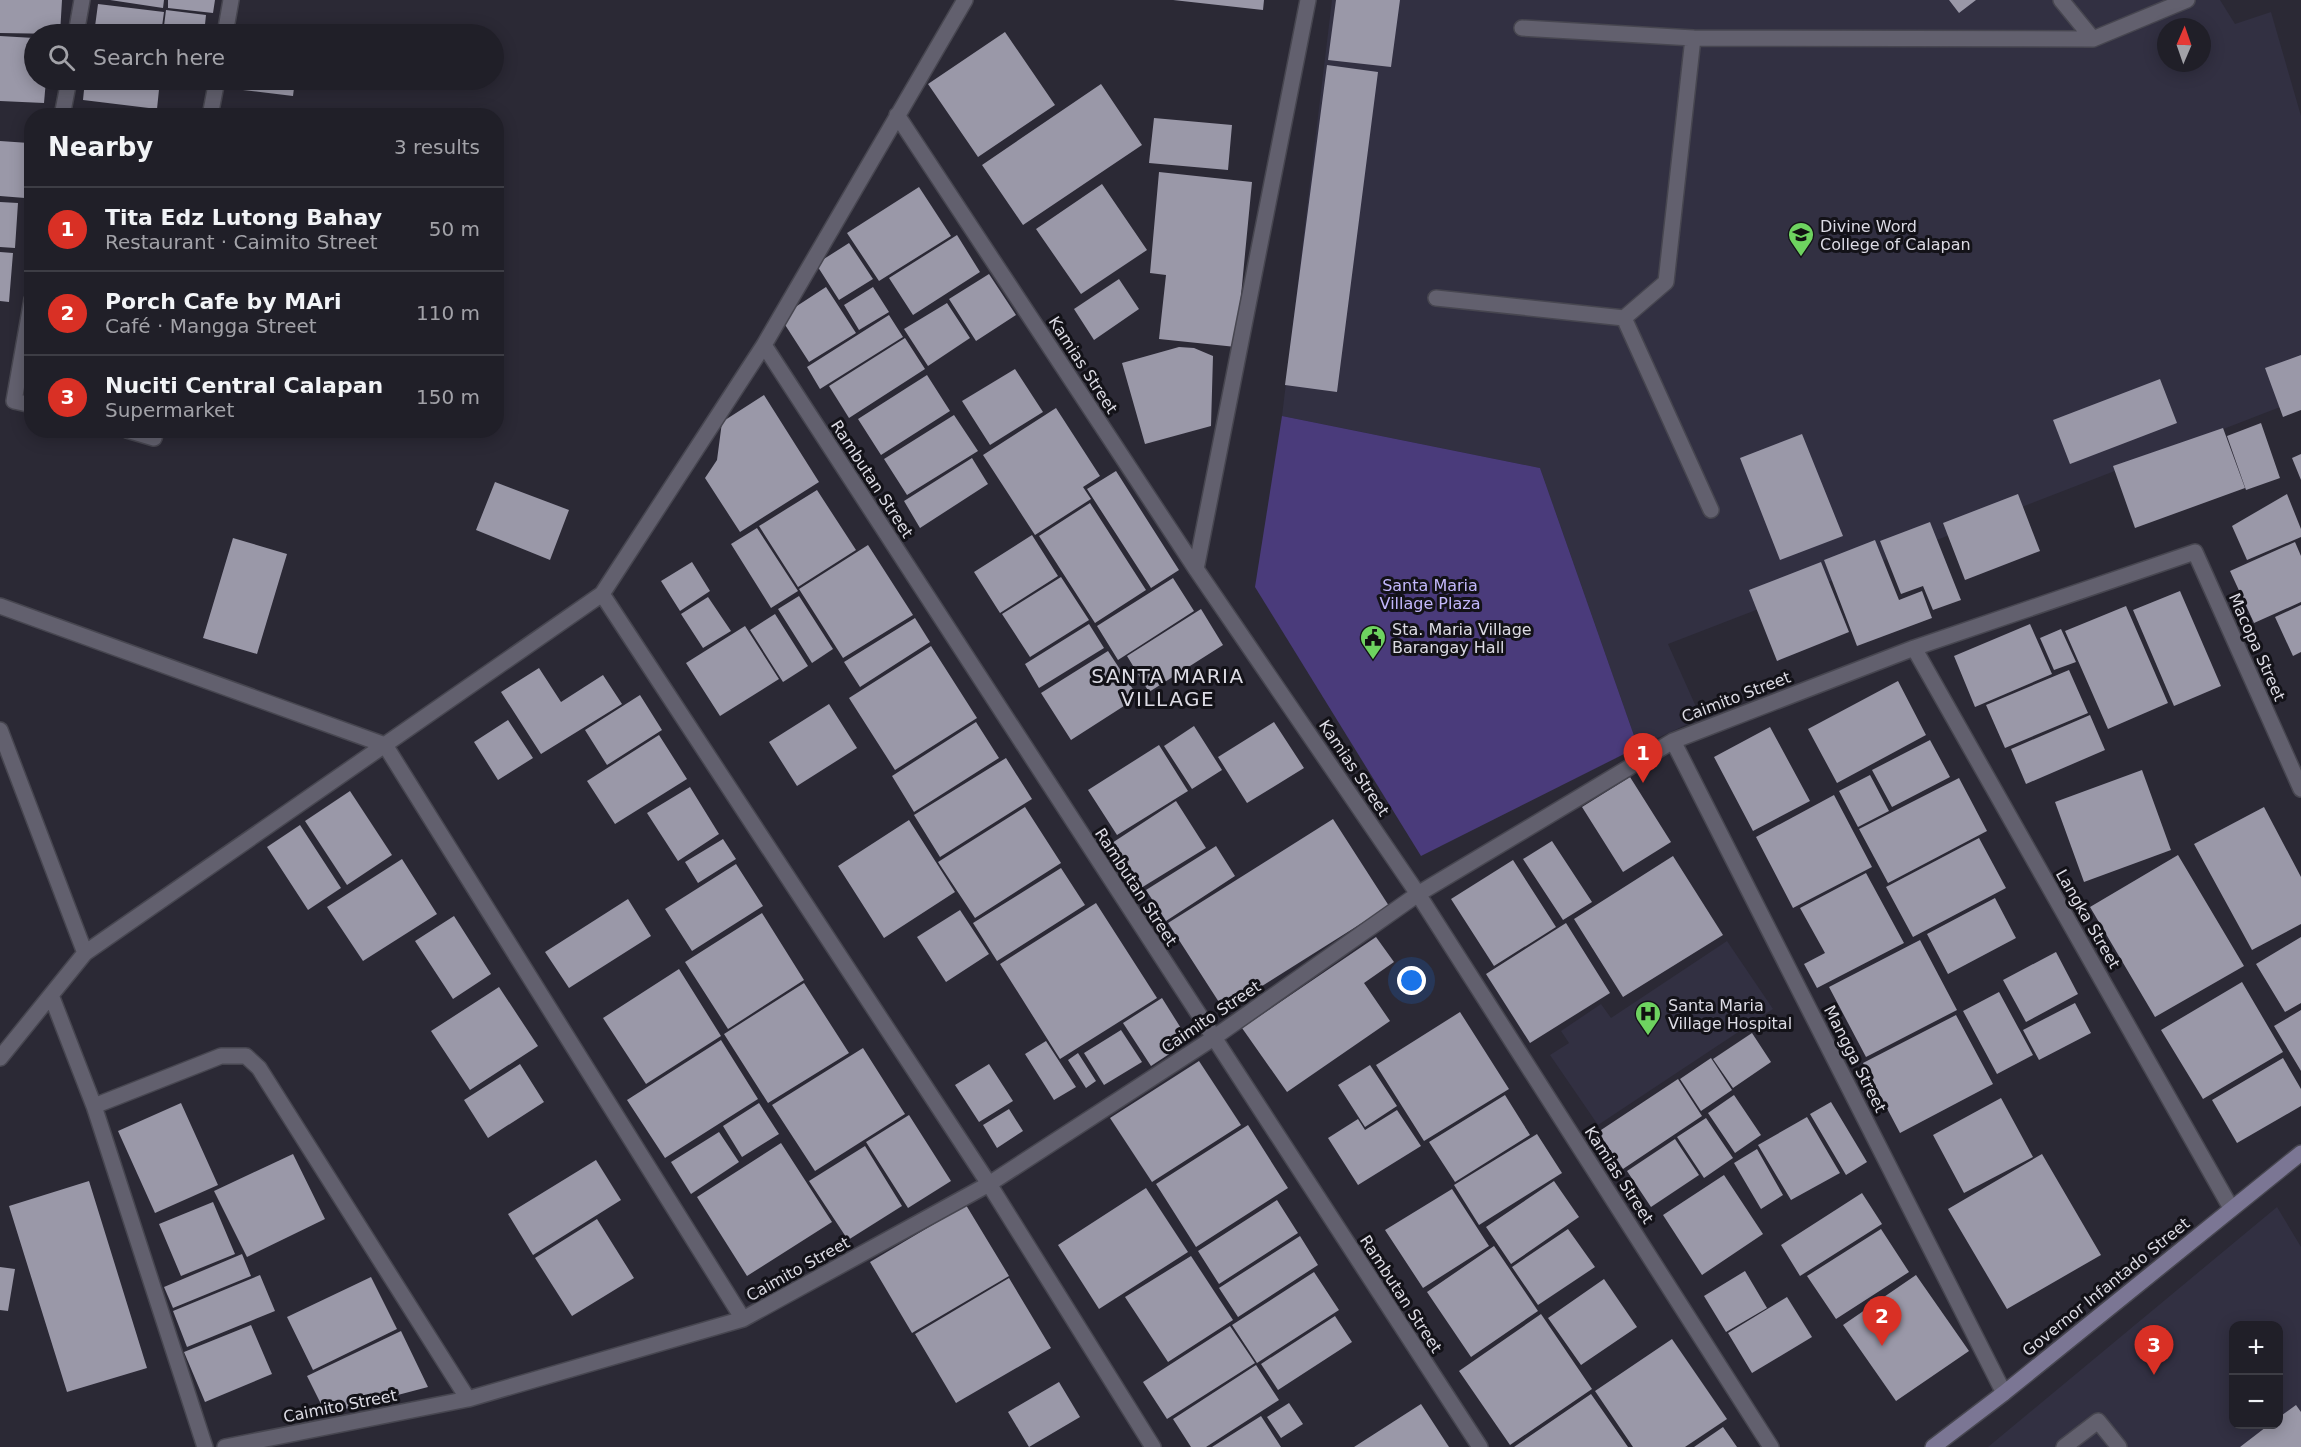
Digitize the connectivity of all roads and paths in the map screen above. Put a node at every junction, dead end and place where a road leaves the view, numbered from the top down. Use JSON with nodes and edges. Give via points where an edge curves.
{"nodes":[{"id":1,"x":82,"y":0,"type":"edge"},
{"id":2,"x":231,"y":0,"type":"edge"},
{"id":3,"x":965,"y":0,"type":"edge"},
{"id":4,"x":1308,"y":0,"type":"edge"},
{"id":5,"x":2061,"y":0,"type":"edge"},
{"id":6,"x":2187,"y":0,"type":"edge"},
{"id":7,"x":78,"y":24,"type":"edge"},
{"id":8,"x":227,"y":24,"type":"edge"},
{"id":9,"x":1522,"y":28,"type":"dead end"},
{"id":10,"x":1694,"y":38,"type":"junction"},
{"id":11,"x":2092,"y":39,"type":"junction"},
{"id":12,"x":67,"y":90,"type":"edge"},
{"id":13,"x":215,"y":90,"type":"edge"},
{"id":14,"x":64,"y":108,"type":"edge"},
{"id":15,"x":212,"y":108,"type":"edge"},
{"id":16,"x":897,"y":115,"type":"junction"},
{"id":17,"x":1436,"y":298,"type":"dead end"},
{"id":18,"x":1624,"y":318,"type":"junction"},
{"id":19,"x":24,"y":331,"type":"edge"},
{"id":20,"x":764,"y":345,"type":"junction"},
{"id":21,"x":7,"y":400,"type":"edge"},
{"id":22,"x":24,"y":403,"type":"edge"},
{"id":23,"x":1711,"y":510,"type":"dead end"},
{"id":24,"x":2195,"y":552,"type":"joint"},
{"id":25,"x":1196,"y":569,"type":"junction"},
{"id":26,"x":602,"y":594,"type":"junction"},
{"id":27,"x":0,"y":606,"type":"edge"},
{"id":28,"x":1914,"y":648,"type":"junction"},
{"id":29,"x":0,"y":730,"type":"edge"},
{"id":30,"x":1673,"y":741,"type":"junction"},
{"id":31,"x":385,"y":745,"type":"junction"},
{"id":32,"x":2301,"y":789,"type":"edge"},
{"id":33,"x":1418,"y":894,"type":"junction"},
{"id":34,"x":85,"y":953,"type":"junction"},
{"id":35,"x":51,"y":995,"type":"junction"},
{"id":36,"x":1212,"y":1039,"type":"junction"},
{"id":37,"x":0,"y":1058,"type":"edge"},
{"id":38,"x":94,"y":1106,"type":"junction"},
{"id":39,"x":2301,"y":1153,"type":"edge"},
{"id":40,"x":989,"y":1184,"type":"junction"},
{"id":41,"x":2232,"y":1208,"type":"junction"},
{"id":42,"x":743,"y":1319,"type":"junction"},
{"id":43,"x":2004,"y":1393,"type":"junction"},
{"id":44,"x":468,"y":1399,"type":"junction"},
{"id":45,"x":205,"y":1447,"type":"edge"},
{"id":46,"x":225,"y":1447,"type":"edge"},
{"id":47,"x":1154,"y":1447,"type":"edge"},
{"id":48,"x":1480,"y":1447,"type":"edge"},
{"id":49,"x":1772,"y":1447,"type":"edge"},
{"id":50,"x":1933,"y":1447,"type":"edge"},
{"id":51,"x":2064,"y":1447,"type":"edge"},
{"id":52,"x":2119,"y":1447,"type":"edge"}],
"edges":[{"from":1,"to":7,"type":"street"},
{"from":2,"to":8,"type":"street"},
{"from":3,"to":16,"type":"street"},
{"from":4,"to":25,"type":"street"},
{"from":5,"to":11,"type":"street"},
{"from":6,"to":11,"type":"street"},
{"from":9,"to":10,"type":"street"},
{"from":10,"to":11,"type":"street"},
{"from":10,"to":18,"type":"street","via":[[1666,282]]},
{"from":12,"to":14,"type":"street"},
{"from":13,"to":15,"type":"street"},
{"from":16,"to":20,"type":"street"},
{"from":16,"to":25,"type":"street","name":"Kamias Street"},
{"from":17,"to":18,"type":"street"},
{"from":18,"to":23,"type":"street"},
{"from":19,"to":21,"type":"street"},
{"from":20,"to":26,"type":"street"},
{"from":20,"to":36,"type":"street","name":"Rambutan Street"},
{"from":21,"to":22,"type":"street"},
{"from":24,"to":28,"type":"street","name":"Caimito Street"},
{"from":24,"to":32,"type":"street","name":"Macopa Street"},
{"from":25,"to":33,"type":"street","name":"Kamias Street"},
{"from":26,"to":31,"type":"street"},
{"from":26,"to":40,"type":"street"},
{"from":27,"to":31,"type":"street"},
{"from":28,"to":30,"type":"street","name":"Caimito Street"},
{"from":28,"to":41,"type":"street","name":"Langka Street"},
{"from":29,"to":34,"type":"street"},
{"from":30,"to":33,"type":"street","name":"Caimito Street"},
{"from":30,"to":43,"type":"street","name":"Mangga Street"},
{"from":31,"to":34,"type":"street"},
{"from":31,"to":42,"type":"street"},
{"from":33,"to":36,"type":"street","name":"Caimito Street"},
{"from":33,"to":49,"type":"street","name":"Kamias Street"},
{"from":34,"to":35,"type":"street"},
{"from":35,"to":37,"type":"street"},
{"from":35,"to":38,"type":"street"},
{"from":36,"to":40,"type":"street","name":"Caimito Street"},
{"from":36,"to":48,"type":"street","name":"Rambutan Street"},
{"from":38,"to":44,"type":"street","via":[[221,1056],[246,1056],[259,1068]]},
{"from":38,"to":45,"type":"street"},
{"from":39,"to":41,"type":"street","name":"Governor Infantado Street"},
{"from":40,"to":42,"type":"street","name":"Caimito Street"},
{"from":40,"to":47,"type":"street"},
{"from":41,"to":43,"type":"street","name":"Governor Infantado Street"},
{"from":42,"to":44,"type":"street","name":"Caimito Street"},
{"from":43,"to":50,"type":"street","name":"Governor Infantado Street"},
{"from":44,"to":46,"type":"street","name":"Caimito Street"},
{"from":51,"to":52,"type":"street","via":[[2098,1421]]}]}
